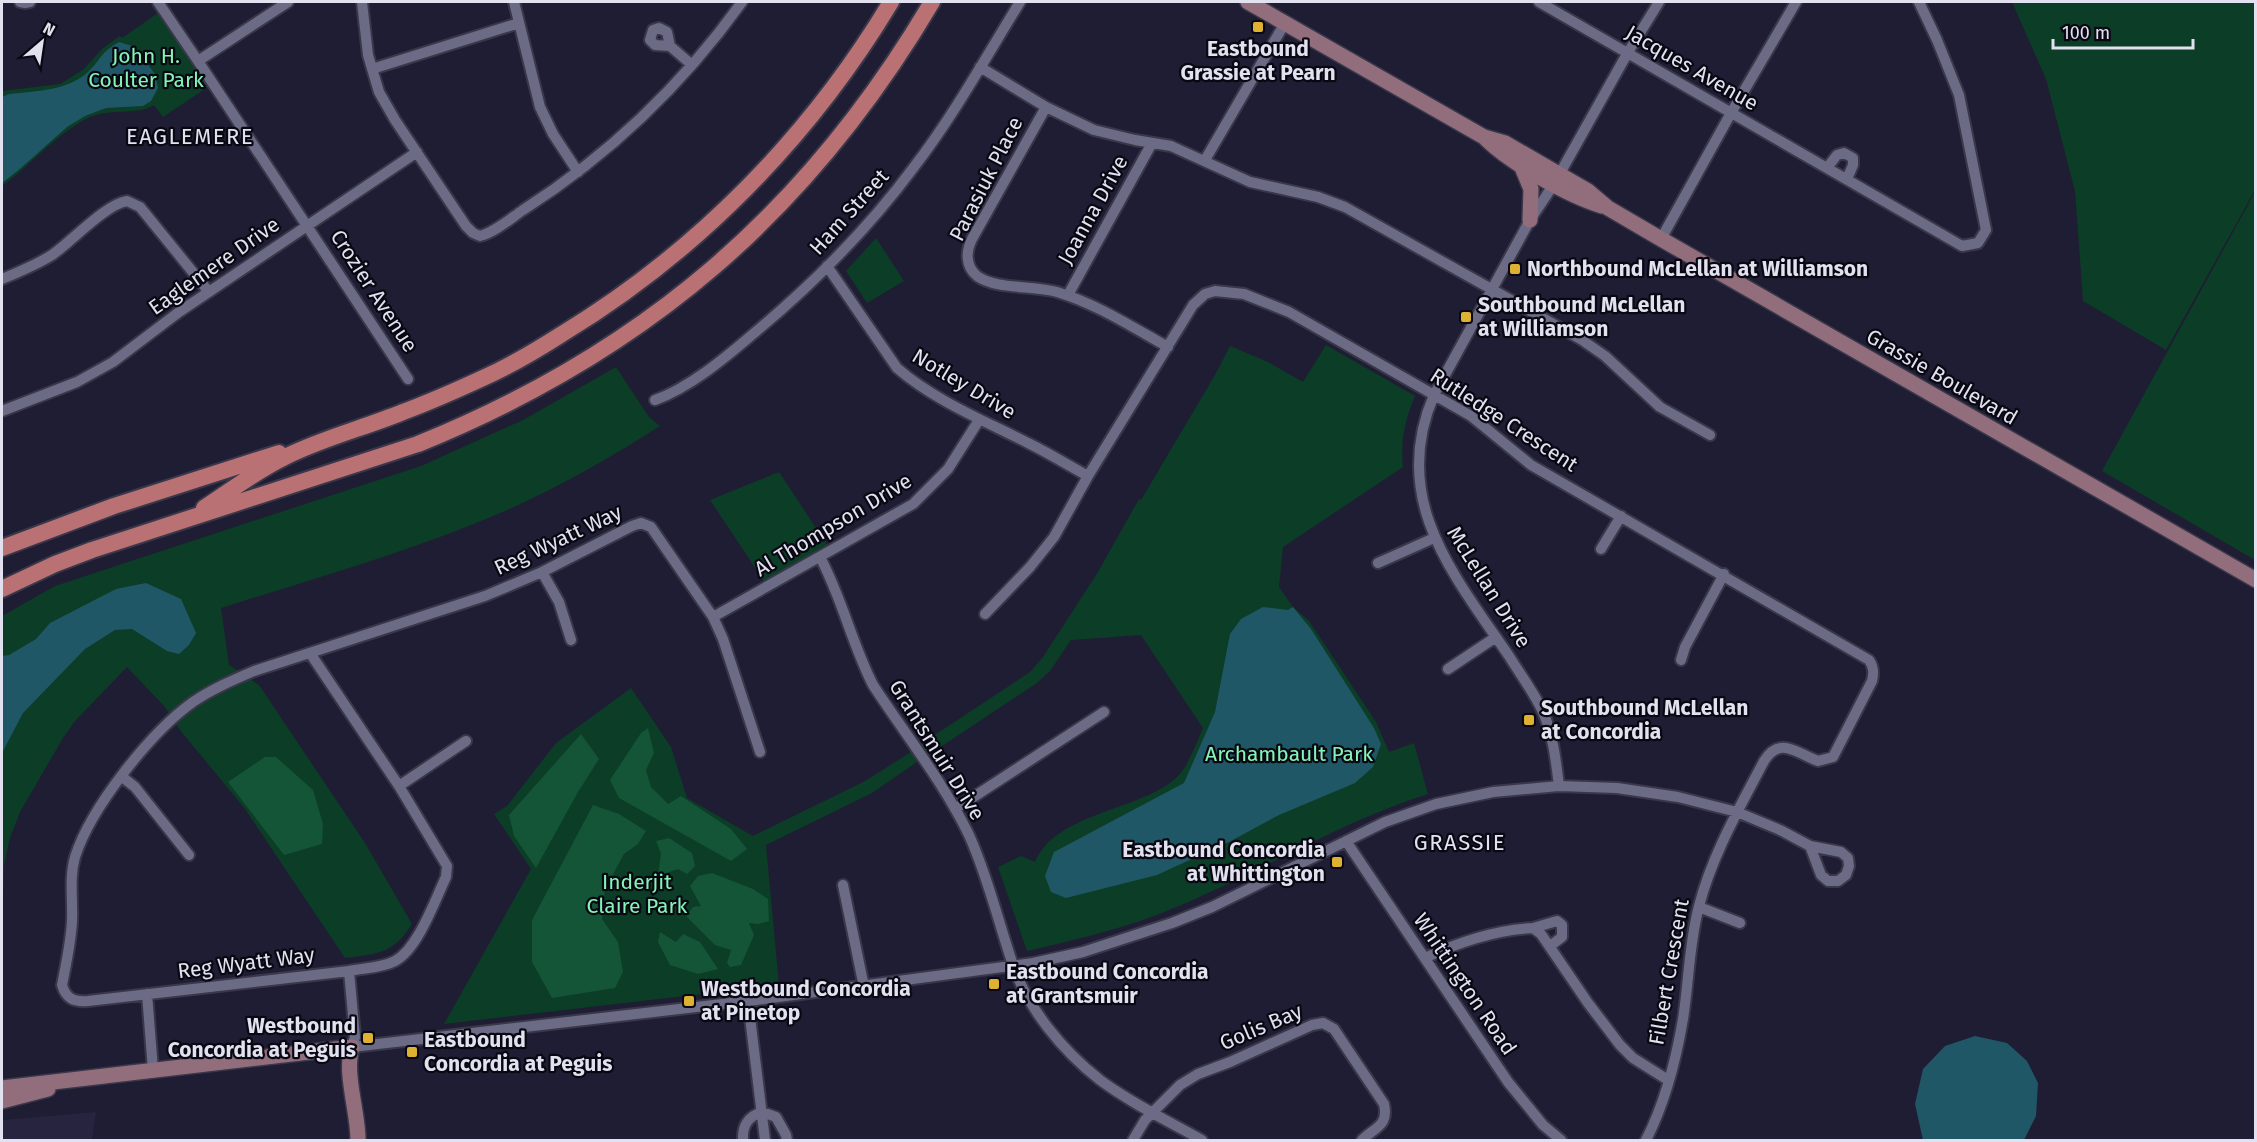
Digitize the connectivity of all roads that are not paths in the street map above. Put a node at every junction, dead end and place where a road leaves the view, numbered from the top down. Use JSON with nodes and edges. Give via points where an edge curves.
{"nodes":[{"id":1,"x":20,"y":2,"type":"edge"},
{"id":2,"x":30,"y":2,"type":"edge"},
{"id":3,"x":158,"y":2,"type":"edge"},
{"id":4,"x":288,"y":2,"type":"edge"},
{"id":5,"x":362,"y":2,"type":"edge"},
{"id":6,"x":514,"y":2,"type":"edge"},
{"id":7,"x":742,"y":2,"type":"edge"},
{"id":8,"x":891,"y":2,"type":"edge"},
{"id":9,"x":932,"y":2,"type":"edge"},
{"id":10,"x":1020,"y":2,"type":"edge"},
{"id":11,"x":1248,"y":2,"type":"edge"},
{"id":12,"x":1539,"y":2,"type":"edge"},
{"id":13,"x":1659,"y":2,"type":"edge"},
{"id":14,"x":1796,"y":2,"type":"edge"},
{"id":15,"x":1918,"y":2,"type":"edge"},
{"id":16,"x":519,"y":23,"type":"junction"},
{"id":17,"x":1285,"y":23,"type":"junction"},
{"id":18,"x":670,"y":46,"type":"dead end"},
{"id":19,"x":1627,"y":54,"type":"junction"},
{"id":20,"x":198,"y":61,"type":"junction"},
{"id":21,"x":692,"y":65,"type":"junction"},
{"id":22,"x":980,"y":67,"type":"junction"},
{"id":23,"x":372,"y":69,"type":"junction"},
{"id":24,"x":1046,"y":106,"type":"junction"},
{"id":25,"x":1731,"y":112,"type":"junction"},
{"id":26,"x":1484,"y":137,"type":"junction"},
{"id":27,"x":1152,"y":143,"type":"junction"},
{"id":28,"x":417,"y":152,"type":"junction"},
{"id":29,"x":1205,"y":160,"type":"junction"},
{"id":30,"x":1521,"y":165,"type":"junction"},
{"id":31,"x":1827,"y":168,"type":"junction"},
{"id":32,"x":578,"y":172,"type":"junction"},
{"id":33,"x":1557,"y":179,"type":"junction"},
{"id":34,"x":1846,"y":179,"type":"junction"},
{"id":35,"x":1530,"y":220,"type":"junction"},
{"id":36,"x":308,"y":225,"type":"junction"},
{"id":37,"x":1661,"y":239,"type":"junction"},
{"id":38,"x":827,"y":266,"type":"junction"},
{"id":39,"x":2,"y":279,"type":"edge"},
{"id":40,"x":1491,"y":290,"type":"junction"},
{"id":41,"x":209,"y":292,"type":"junction"},
{"id":42,"x":1068,"y":295,"type":"junction"},
{"id":43,"x":1168,"y":347,"type":"junction"},
{"id":44,"x":408,"y":378,"type":"dead end"},
{"id":45,"x":1434,"y":395,"type":"junction"},
{"id":46,"x":655,"y":400,"type":"dead end"},
{"id":47,"x":2,"y":411,"type":"edge"},
{"id":48,"x":979,"y":420,"type":"junction"},
{"id":49,"x":1710,"y":435,"type":"dead end"},
{"id":50,"x":329,"y":437,"type":"junction"},
{"id":51,"x":1088,"y":476,"type":"junction"},
{"id":52,"x":1621,"y":516,"type":"junction"},
{"id":53,"x":186,"y":520,"type":"junction"},
{"id":54,"x":1434,"y":538,"type":"junction"},
{"id":55,"x":2,"y":548,"type":"edge"},
{"id":56,"x":1601,"y":549,"type":"dead end"},
{"id":57,"x":820,"y":557,"type":"junction"},
{"id":58,"x":1378,"y":563,"type":"dead end"},
{"id":59,"x":55,"y":564,"type":"junction"},
{"id":60,"x":542,"y":572,"type":"junction"},
{"id":61,"x":1724,"y":574,"type":"junction"},
{"id":62,"x":2256,"y":580,"type":"edge"},
{"id":63,"x":2,"y":589,"type":"edge"},
{"id":64,"x":2,"y":598,"type":"edge"},
{"id":65,"x":984,"y":614,"type":"dead end"},
{"id":66,"x":713,"y":617,"type":"junction"},
{"id":67,"x":1496,"y":637,"type":"junction"},
{"id":68,"x":571,"y":640,"type":"dead end"},
{"id":69,"x":310,"y":654,"type":"junction"},
{"id":70,"x":1681,"y":660,"type":"dead end"},
{"id":71,"x":1448,"y":669,"type":"dead end"},
{"id":72,"x":1104,"y":712,"type":"dead end"},
{"id":73,"x":466,"y":741,"type":"dead end"},
{"id":74,"x":760,"y":752,"type":"dead end"},
{"id":75,"x":121,"y":776,"type":"junction"},
{"id":76,"x":399,"y":786,"type":"junction"},
{"id":77,"x":1559,"y":786,"type":"junction"},
{"id":78,"x":955,"y":809,"type":"junction"},
{"id":79,"x":1737,"y":812,"type":"junction"},
{"id":80,"x":1346,"y":841,"type":"junction"},
{"id":81,"x":1810,"y":846,"type":"dead end"},
{"id":82,"x":189,"y":855,"type":"dead end"},
{"id":83,"x":843,"y":885,"type":"dead end"},
{"id":84,"x":1699,"y":907,"type":"junction"},
{"id":85,"x":1740,"y":923,"type":"dead end"},
{"id":86,"x":1533,"y":928,"type":"junction"},
{"id":87,"x":1550,"y":946,"type":"junction"},
{"id":88,"x":1425,"y":958,"type":"junction"},
{"id":89,"x":1013,"y":966,"type":"junction"},
{"id":90,"x":349,"y":971,"type":"junction"},
{"id":91,"x":864,"y":987,"type":"junction"},
{"id":92,"x":147,"y":994,"type":"junction"},
{"id":93,"x":748,"y":1001,"type":"junction"},
{"id":94,"x":352,"y":1047,"type":"junction"},
{"id":95,"x":153,"y":1070,"type":"junction"},
{"id":96,"x":80,"y":1080,"type":"junction"},
{"id":97,"x":1668,"y":1080,"type":"junction"},
{"id":98,"x":2,"y":1088,"type":"edge"},
{"id":99,"x":2,"y":1101,"type":"edge"},
{"id":100,"x":762,"y":1112,"type":"junction"},
{"id":101,"x":1152,"y":1112,"type":"junction"},
{"id":102,"x":358,"y":1140,"type":"edge"},
{"id":103,"x":743,"y":1140,"type":"edge"},
{"id":104,"x":765,"y":1140,"type":"edge"},
{"id":105,"x":787,"y":1140,"type":"edge"},
{"id":106,"x":1133,"y":1140,"type":"edge"},
{"id":107,"x":1202,"y":1140,"type":"edge"},
{"id":108,"x":1362,"y":1140,"type":"edge"},
{"id":109,"x":1561,"y":1140,"type":"edge"},
{"id":110,"x":1646,"y":1140,"type":"edge"}],
"edges":[{"from":1,"to":2,"type":"street"},
{"from":3,"to":20,"type":"street","name":"Eaglemere Drive"},
{"from":4,"to":20,"type":"street"},
{"from":5,"to":23,"type":"street"},
{"from":6,"to":16,"type":"street"},
{"from":7,"to":21,"type":"street"},
{"from":8,"to":50,"type":"main road","via":[[813,115],[735,201],[678,253],[542,347],[485,377],[403,412]]},
{"from":9,"to":53,"type":"main road","via":[[853,122],[795,190],[698,282],[621,339],[568,372],[464,426],[379,458]]},
{"from":10,"to":22,"type":"street","name":"Ham Street"},
{"from":11,"to":17,"type":"main road","name":"Grassie Boulevard"},
{"from":12,"to":19,"type":"street","name":"Jacques Avenue"},
{"from":13,"to":19,"type":"street","name":"McLellan Drive"},
{"from":14,"to":25,"type":"street"},
{"from":15,"to":34,"type":"street","name":"Jacques Avenue","via":[[1959,95],[1986,230],[1978,243],[1962,246]]},
{"from":16,"to":23,"type":"street"},
{"from":16,"to":32,"type":"street","via":[[540,107]]},
{"from":17,"to":26,"type":"main road","name":"Grassie Boulevard"},
{"from":17,"to":29,"type":"street"},
{"from":18,"to":21,"type":"street"},
{"from":19,"to":25,"type":"street","name":"Jacques Avenue"},
{"from":19,"to":33,"type":"street","name":"McLellan Drive"},
{"from":20,"to":36,"type":"street","name":"Eaglemere Drive"},
{"from":21,"to":32,"type":"street","via":[[633,125]]},
{"from":22,"to":24,"type":"street"},
{"from":22,"to":38,"type":"street","name":"Ham Street","via":[[914,167]]},
{"from":23,"to":28,"type":"street","via":[[379,92]]},
{"from":24,"to":27,"type":"street","via":[[1094,130]]},
{"from":24,"to":42,"type":"street","name":"Parasiuk Place","via":[[972,238],[967,259],[975,275],[993,283]]},
{"from":25,"to":31,"type":"street","name":"Jacques Avenue"},
{"from":25,"to":37,"type":"street"},
{"from":26,"to":30,"type":"main road","name":"Grassie Boulevard","via":[[1499,153]]},
{"from":26,"to":33,"type":"main road","name":"Grassie Boulevard","via":[[1505,143]]},
{"from":27,"to":29,"type":"street"},
{"from":27,"to":42,"type":"street","name":"Joanna Drive"},
{"from":28,"to":32,"type":"street","via":[[466,226],[480,236]]},
{"from":28,"to":36,"type":"street"},
{"from":29,"to":40,"type":"street","via":[[1250,182],[1345,207]]},
{"from":30,"to":33,"type":"main road","name":"Grassie Boulevard"},
{"from":30,"to":35,"type":"main road","via":[[1531,189]]},
{"from":31,"to":34,"type":"street","name":"Jacques Avenue"},
{"from":31,"to":34,"type":"street","via":[[1837,155],[1844,153],[1853,158]]},
{"from":33,"to":35,"type":"street","name":"McLellan Drive"},
{"from":33,"to":37,"type":"main road","name":"Grassie Boulevard","via":[[1583,201],[1608,208]]},
{"from":35,"to":40,"type":"street","name":"McLellan Drive"},
{"from":36,"to":41,"type":"street","name":"Eaglemere Drive"},
{"from":36,"to":44,"type":"street","name":"Crozier Avenue"},
{"from":37,"to":62,"type":"main road","name":"Grassie Boulevard"},
{"from":38,"to":46,"type":"street","name":"Ham Street","via":[[734,351],[671,394]]},
{"from":38,"to":48,"type":"street","name":"Notley Drive","via":[[897,368],[910,380]]},
{"from":39,"to":41,"type":"street","via":[[52,254],[113,206],[127,201],[140,207]]},
{"from":40,"to":45,"type":"street","name":"McLellan Drive"},
{"from":40,"to":49,"type":"street","via":[[1582,340],[1660,407]]},
{"from":41,"to":47,"type":"street","name":"Eaglemere Drive","via":[[113,363],[77,382]]},
{"from":42,"to":43,"type":"street","name":"Parasiuk Place"},
{"from":43,"to":45,"type":"street","name":"Rutledge Crescent","via":[[1193,305],[1205,294],[1244,294],[1289,312]]},
{"from":43,"to":51,"type":"street","name":"Rutledge Crescent"},
{"from":45,"to":52,"type":"street","name":"Rutledge Crescent","via":[[1485,426],[1531,465]]},
{"from":45,"to":54,"type":"street","name":"McLellan Drive","via":[[1419,444],[1418,480]]},
{"from":48,"to":51,"type":"street","name":"Notley Drive"},
{"from":48,"to":57,"type":"street","name":"Al Thompson Drive","via":[[948,470],[924,495]]},
{"from":50,"to":53,"type":"main road","via":[[272,464]]},
{"from":50,"to":55,"type":"main road","via":[[114,506]]},
{"from":51,"to":65,"type":"street","name":"Rutledge Crescent","via":[[1054,537]]},
{"from":52,"to":56,"type":"street"},
{"from":52,"to":61,"type":"street","name":"Rutledge Crescent"},
{"from":53,"to":59,"type":"main road"},
{"from":54,"to":58,"type":"street"},
{"from":54,"to":67,"type":"street","name":"McLellan Drive"},
{"from":57,"to":66,"type":"street","name":"Al Thompson Drive"},
{"from":57,"to":78,"type":"street","name":"Grantsmuir Drive","via":[[873,685]]},
{"from":59,"to":63,"type":"main road"},
{"from":59,"to":64,"type":"main road"},
{"from":60,"to":66,"type":"street","name":"Reg Wyatt Way","via":[[632,526],[646,524],[658,535]]},
{"from":60,"to":68,"type":"street","via":[[559,602]]},
{"from":60,"to":69,"type":"street","name":"Reg Wyatt Way","via":[[476,599]]},
{"from":61,"to":70,"type":"street"},
{"from":61,"to":79,"type":"street","name":"Rutledge Crescent","via":[[1861,654],[1873,665],[1874,673],[1833,757],[1818,761],[1790,748],[1772,750]]},
{"from":66,"to":74,"type":"street","name":"Reg Wyatt Way"},
{"from":67,"to":71,"type":"street"},
{"from":67,"to":77,"type":"street","name":"McLellan Drive","via":[[1543,711]]},
{"from":69,"to":75,"type":"street","name":"Reg Wyatt Way","via":[[254,671],[193,702]]},
{"from":69,"to":76,"type":"street","name":"Reg Wyatt Way"},
{"from":72,"to":78,"type":"street"},
{"from":73,"to":76,"type":"street"},
{"from":75,"to":82,"type":"street"},
{"from":75,"to":92,"type":"street","name":"Reg Wyatt Way","via":[[75,857],[72,923],[62,985],[71,1000],[81,1002]]},
{"from":76,"to":90,"type":"street","name":"Reg Wyatt Way","via":[[448,872],[408,951],[396,961]]},
{"from":77,"to":79,"type":"street","via":[[1617,788],[1678,797]]},
{"from":77,"to":80,"type":"street","via":[[1493,792],[1436,804]]},
{"from":78,"to":89,"type":"street","name":"Grantsmuir Drive","via":[[990,887]]},
{"from":79,"to":81,"type":"street"},
{"from":79,"to":84,"type":"street","name":"Filbert Crescent"},
{"from":80,"to":88,"type":"street","name":"Whittington Road"},
{"from":80,"to":89,"type":"street","via":[[1172,923],[1083,952]]},
{"from":83,"to":91,"type":"street"},
{"from":84,"to":85,"type":"street"},
{"from":84,"to":97,"type":"street","name":"Filbert Crescent","via":[[1683,1018]]},
{"from":86,"to":87,"type":"street"},
{"from":86,"to":87,"type":"street","via":[[1557,921],[1562,925],[1562,937]]},
{"from":86,"to":88,"type":"street","via":[[1486,935]]},
{"from":87,"to":97,"type":"street","via":[[1620,1045]]},
{"from":88,"to":109,"type":"street","name":"Whittington Road","via":[[1508,1082],[1543,1125]]},
{"from":89,"to":91,"type":"street"},
{"from":89,"to":101,"type":"street","name":"Grantsmuir Drive","via":[[1035,1009],[1079,1062]]},
{"from":90,"to":92,"type":"street","name":"Reg Wyatt Way"},
{"from":90,"to":94,"type":"street","via":[[356,1037]]},
{"from":91,"to":93,"type":"street"},
{"from":92,"to":95,"type":"street"},
{"from":93,"to":94,"type":"street"},
{"from":93,"to":100,"type":"street"},
{"from":94,"to":95,"type":"main road"},
{"from":94,"to":102,"type":"main road","via":[[349,1058]]},
{"from":95,"to":96,"type":"main road"},
{"from":96,"to":98,"type":"main road"},
{"from":96,"to":99,"type":"main road"},
{"from":97,"to":110,"type":"street","name":"Filbert Crescent"},
{"from":100,"to":103,"type":"street","via":[[748,1120]]},
{"from":100,"to":104,"type":"street"},
{"from":100,"to":105,"type":"street","via":[[776,1117]]},
{"from":101,"to":106,"type":"street"},
{"from":101,"to":107,"type":"street","name":"Grantsmuir Drive"},
{"from":101,"to":108,"type":"street","name":"Golis Bay","via":[[1198,1074],[1323,1023],[1334,1029],[1384,1104],[1386,1115],[1381,1125]]}]}
